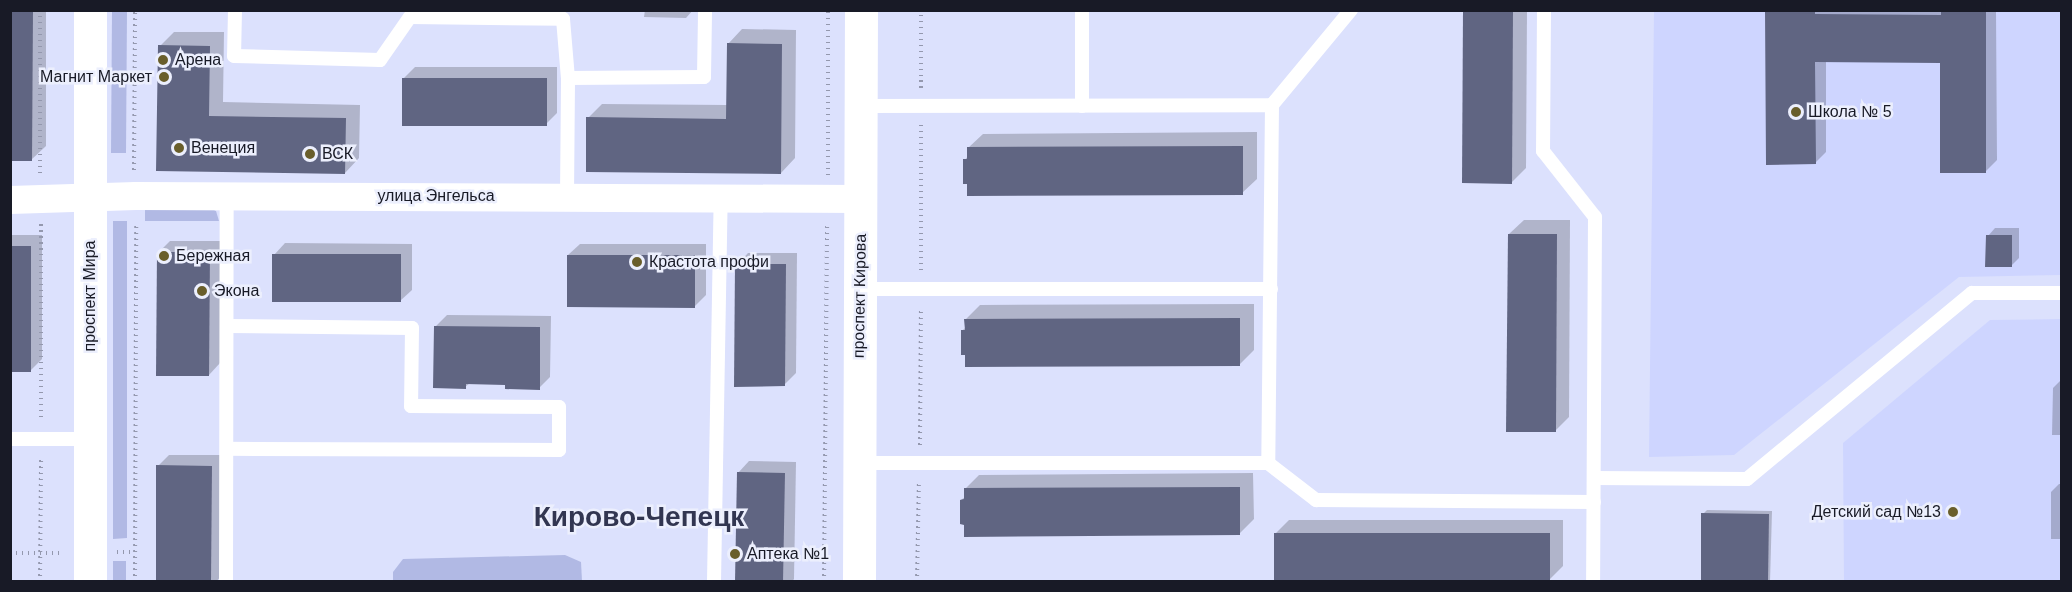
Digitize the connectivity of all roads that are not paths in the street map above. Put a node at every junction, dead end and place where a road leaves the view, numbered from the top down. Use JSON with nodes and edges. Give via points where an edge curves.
{"nodes":[{"id":1,"x":90,"y":10,"type":"edge"},
{"id":2,"x":235,"y":10,"type":"edge"},
{"id":3,"x":705,"y":10,"type":"edge"},
{"id":4,"x":861,"y":10,"type":"edge"},
{"id":5,"x":1083,"y":10,"type":"edge"},
{"id":6,"x":1351,"y":10,"type":"edge"},
{"id":7,"x":1544,"y":10,"type":"edge"},
{"id":8,"x":568,"y":78,"type":"junction"},
{"id":9,"x":1272,"y":105,"type":"junction"},
{"id":10,"x":861,"y":106,"type":"junction"},
{"id":11,"x":1082,"y":106,"type":"junction"},
{"id":12,"x":226,"y":196,"type":"junction"},
{"id":13,"x":567,"y":196,"type":"junction"},
{"id":14,"x":90,"y":198,"type":"junction"},
{"id":15,"x":721,"y":198,"type":"junction"},
{"id":16,"x":861,"y":199,"type":"junction"},
{"id":17,"x":10,"y":200,"type":"edge"},
{"id":18,"x":860,"y":289,"type":"junction"},
{"id":19,"x":1270,"y":289,"type":"junction"},
{"id":20,"x":2061,"y":292,"type":"edge"},
{"id":21,"x":227,"y":326,"type":"junction"},
{"id":22,"x":10,"y":438,"type":"edge"},
{"id":23,"x":90,"y":439,"type":"junction"},
{"id":24,"x":227,"y":449,"type":"junction"},
{"id":25,"x":859,"y":463,"type":"junction"},
{"id":26,"x":1268,"y":463,"type":"junction"},
{"id":27,"x":1594,"y":478,"type":"junction"},
{"id":28,"x":1594,"y":502,"type":"junction"},
{"id":29,"x":90,"y":582,"type":"edge"},
{"id":30,"x":226,"y":582,"type":"edge"},
{"id":31,"x":714,"y":582,"type":"edge"},
{"id":32,"x":859,"y":582,"type":"edge"},
{"id":33,"x":1593,"y":582,"type":"edge"}],
"edges":[{"from":1,"to":14,"type":"street","name":"проспект Мира"},
{"from":2,"to":8,"type":"lane","via":[[234,56],[380,60],[410,16],[563,19]]},
{"from":3,"to":8,"type":"lane","via":[[704,77]]},
{"from":4,"to":10,"type":"street","name":"проспект Кирова"},
{"from":5,"to":11,"type":"lane"},
{"from":6,"to":9,"type":"lane"},
{"from":7,"to":27,"type":"lane","via":[[1543,151],[1595,217]]},
{"from":8,"to":13,"type":"lane"},
{"from":9,"to":11,"type":"lane"},
{"from":9,"to":19,"type":"lane"},
{"from":10,"to":11,"type":"lane"},
{"from":10,"to":16,"type":"street","name":"проспект Кирова"},
{"from":12,"to":13,"type":"street","name":"улица Энгельса"},
{"from":12,"to":14,"type":"street","name":"улица Энгельса"},
{"from":12,"to":21,"type":"lane"},
{"from":13,"to":15,"type":"street","name":"улица Энгельса"},
{"from":14,"to":17,"type":"street","name":"улица Энгельса"},
{"from":14,"to":23,"type":"street","name":"проспект Мира"},
{"from":15,"to":16,"type":"street","name":"улица Энгельса"},
{"from":15,"to":31,"type":"lane"},
{"from":16,"to":18,"type":"street","name":"проспект Кирова"},
{"from":18,"to":19,"type":"lane"},
{"from":18,"to":25,"type":"street","name":"проспект Кирова"},
{"from":19,"to":26,"type":"lane"},
{"from":20,"to":27,"type":"lane","via":[[1972,293],[1747,479]]},
{"from":21,"to":24,"type":"lane"},
{"from":21,"to":24,"type":"lane","via":[[412,328],[411,406],[559,406],[559,450]]},
{"from":22,"to":23,"type":"lane"},
{"from":23,"to":29,"type":"street","name":"проспект Мира"},
{"from":24,"to":30,"type":"lane"},
{"from":25,"to":26,"type":"lane"},
{"from":25,"to":32,"type":"street","name":"проспект Кирова"},
{"from":26,"to":28,"type":"lane","via":[[1316,500]]},
{"from":27,"to":28,"type":"lane"},
{"from":28,"to":33,"type":"lane"}]}
